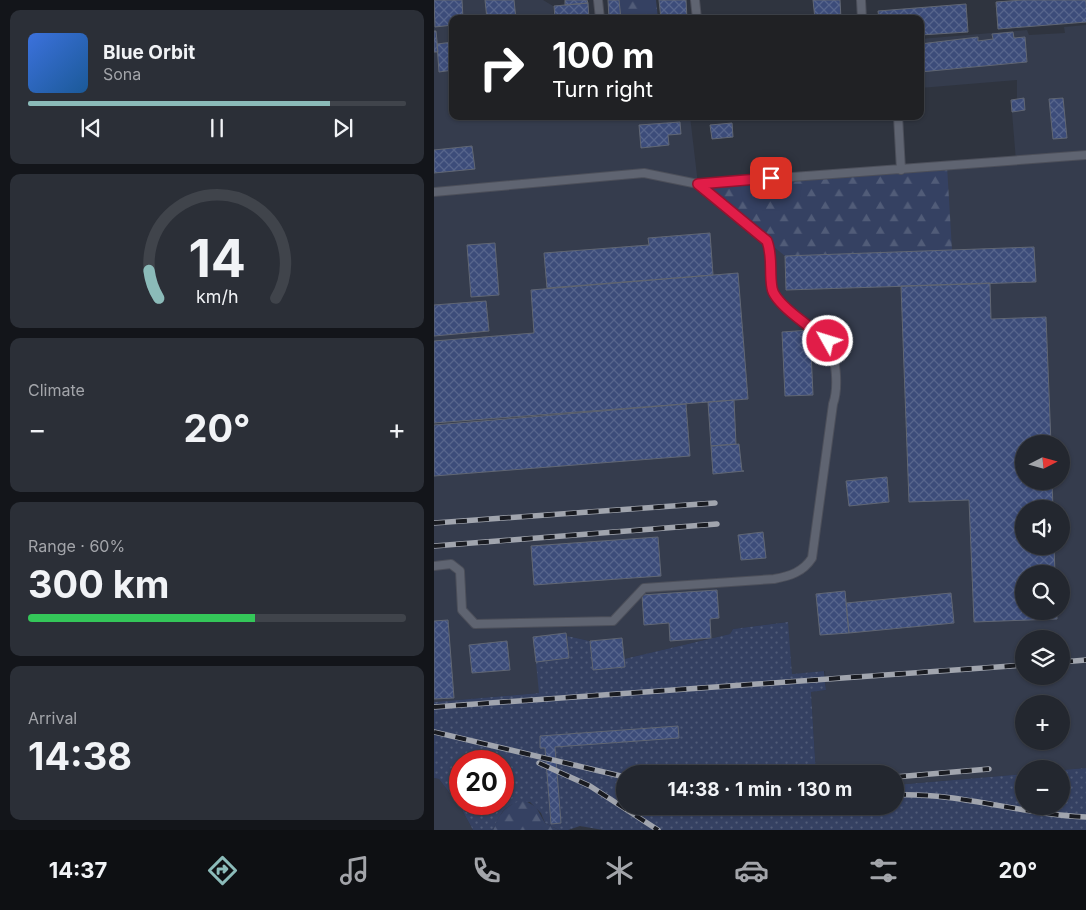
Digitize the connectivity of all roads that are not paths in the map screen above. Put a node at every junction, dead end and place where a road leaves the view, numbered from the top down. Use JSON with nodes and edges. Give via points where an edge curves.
{"nodes":[{"id":1,"x":598,"y":0,"type":"edge"},
{"id":2,"x":695,"y":0,"type":"edge"},
{"id":3,"x":861,"y":0,"type":"edge"},
{"id":4,"x":600,"y":15,"type":"edge"},
{"id":5,"x":697,"y":15,"type":"edge"},
{"id":6,"x":862,"y":15,"type":"edge"},
{"id":7,"x":898,"y":120,"type":"edge"},
{"id":8,"x":1086,"y":154,"type":"edge"},
{"id":9,"x":901,"y":170,"type":"junction"},
{"id":10,"x":698,"y":184,"type":"junction"},
{"id":11,"x":434,"y":192,"type":"edge"},
{"id":12,"x":434,"y":566,"type":"edge"}],
"edges":[{"from":1,"to":4,"type":"lane"},
{"from":2,"to":5,"type":"lane"},
{"from":3,"to":6,"type":"lane"},
{"from":7,"to":9,"type":"lane"},
{"from":8,"to":9,"type":"lane"},
{"from":9,"to":10,"type":"lane"},
{"from":10,"to":11,"type":"lane","via":[[644,173]]},
{"from":10,"to":12,"type":"lane","via":[[767,241],[771,253],[772,289],[777,300],[828,341],[832,348],[837,395],[833,404],[812,558],[807,565],[774,579],[644,588],[613,621],[474,624],[462,610],[460,571],[451,564]]}]}
